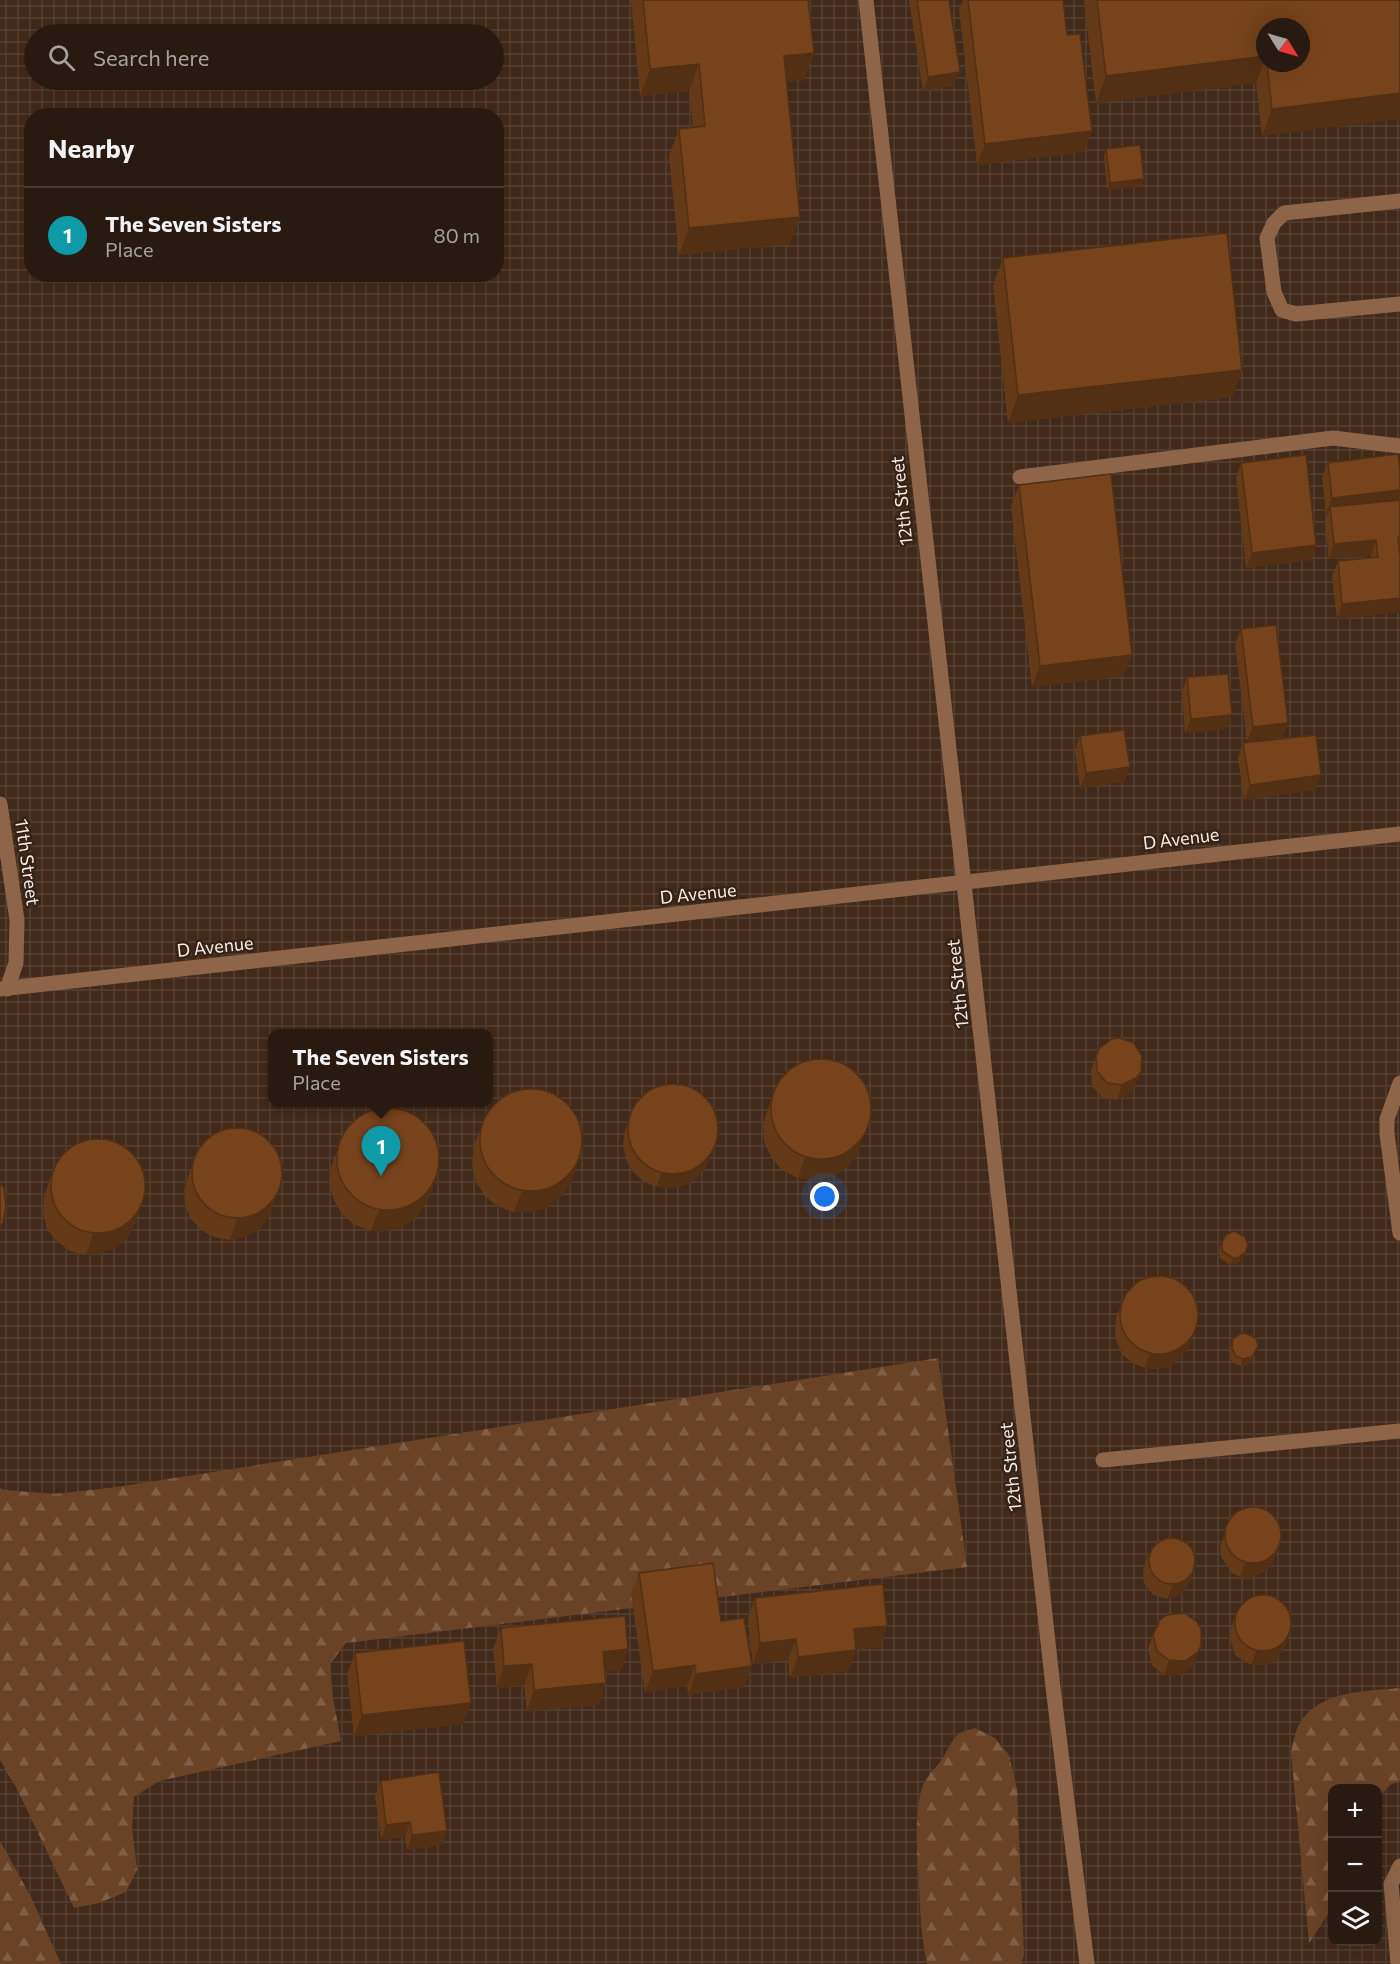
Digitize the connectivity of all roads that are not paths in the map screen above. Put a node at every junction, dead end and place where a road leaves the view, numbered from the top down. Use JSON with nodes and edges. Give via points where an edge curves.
{"nodes":[{"id":1,"x":866,"y":0,"type":"edge"},
{"id":2,"x":1400,"y":201,"type":"edge"},
{"id":3,"x":1400,"y":304,"type":"edge"},
{"id":4,"x":1400,"y":446,"type":"edge"},
{"id":5,"x":1020,"y":477,"type":"dead end"},
{"id":6,"x":0,"y":804,"type":"edge"},
{"id":7,"x":1400,"y":834,"type":"edge"},
{"id":8,"x":965,"y":883,"type":"junction"},
{"id":9,"x":3,"y":989,"type":"edge"},
{"id":10,"x":1400,"y":1083,"type":"edge"},
{"id":11,"x":1400,"y":1233,"type":"edge"},
{"id":12,"x":1400,"y":1431,"type":"edge"},
{"id":13,"x":1103,"y":1460,"type":"dead end"},
{"id":14,"x":1400,"y":1866,"type":"edge"},
{"id":15,"x":1087,"y":1964,"type":"edge"},
{"id":16,"x":1398,"y":1964,"type":"edge"}],
"edges":[{"from":1,"to":8,"type":"lane","name":"12th Street"},
{"from":2,"to":3,"type":"lane","via":[[1284,213],[1267,238],[1274,292],[1282,310],[1296,314]]},
{"from":4,"to":5,"type":"lane","via":[[1333,438]]},
{"from":6,"to":9,"type":"lane","name":"11th Street","via":[[17,920],[16,963]]},
{"from":7,"to":8,"type":"lane","name":"D Avenue"},
{"from":8,"to":9,"type":"lane","name":"D Avenue"},
{"from":8,"to":15,"type":"lane","name":"12th Street"},
{"from":10,"to":11,"type":"lane","via":[[1387,1126]]},
{"from":12,"to":13,"type":"lane"},
{"from":14,"to":16,"type":"lane","via":[[1391,1884]]}]}
